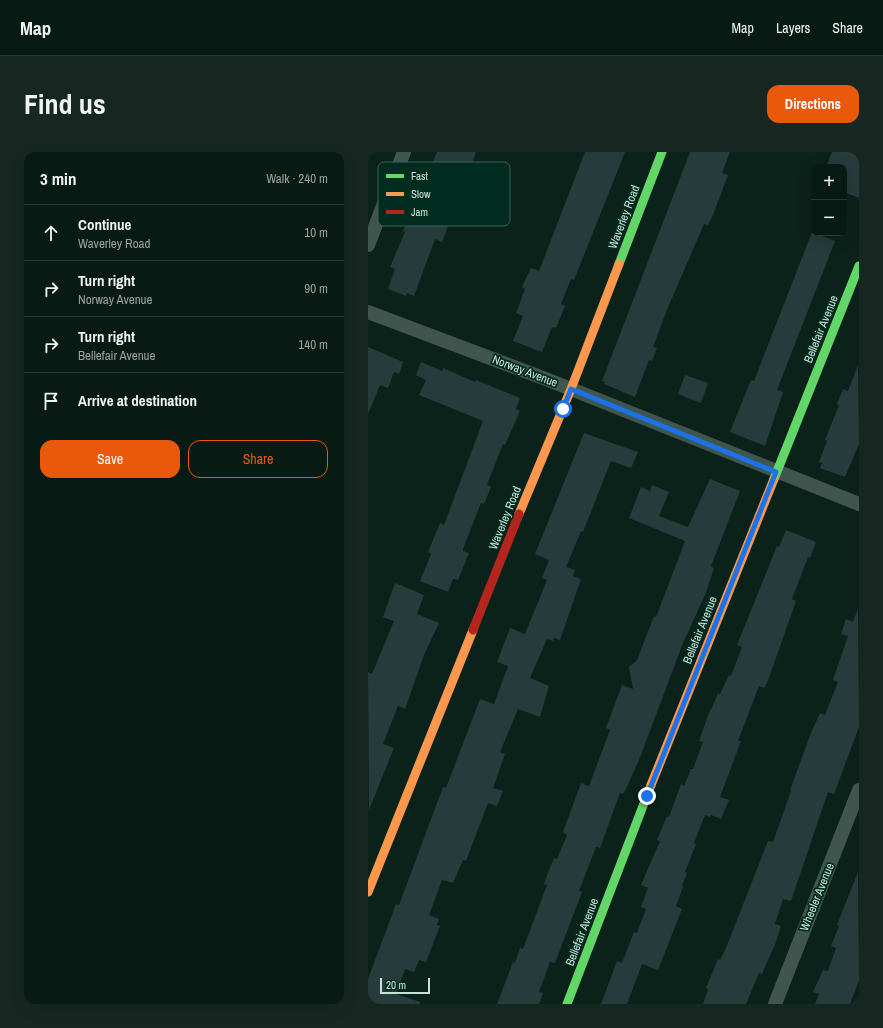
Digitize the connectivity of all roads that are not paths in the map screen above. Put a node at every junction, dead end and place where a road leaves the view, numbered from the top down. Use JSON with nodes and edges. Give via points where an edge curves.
{"nodes":[{"id":1,"x":404,"y":152,"type":"edge"},
{"id":2,"x":662,"y":152,"type":"edge"},
{"id":3,"x":400,"y":162,"type":"edge"},
{"id":4,"x":378,"y":219,"type":"edge"},
{"id":5,"x":368,"y":245,"type":"edge"},
{"id":6,"x":859,"y":266,"type":"edge"},
{"id":7,"x":368,"y":312,"type":"edge"},
{"id":8,"x":571,"y":389,"type":"junction"},
{"id":9,"x":776,"y":472,"type":"junction"},
{"id":10,"x":859,"y":504,"type":"edge"},
{"id":11,"x":859,"y":790,"type":"edge"},
{"id":12,"x":368,"y":892,"type":"edge"},
{"id":13,"x":567,"y":1004,"type":"edge"},
{"id":14,"x":774,"y":1004,"type":"edge"}],
"edges":[{"from":1,"to":3,"type":"street"},
{"from":2,"to":8,"type":"street","name":"Waverley Road"},
{"from":4,"to":5,"type":"street"},
{"from":6,"to":9,"type":"street","name":"Bellefair Avenue"},
{"from":7,"to":8,"type":"street","name":"Norway Avenue"},
{"from":8,"to":9,"type":"street","name":"Norway Avenue"},
{"from":8,"to":12,"type":"street","name":"Waverley Road"},
{"from":9,"to":10,"type":"street","name":"Norway Avenue"},
{"from":9,"to":13,"type":"street","name":"Bellefair Avenue"},
{"from":11,"to":14,"type":"street","name":"Wheeler Avenue"}]}
